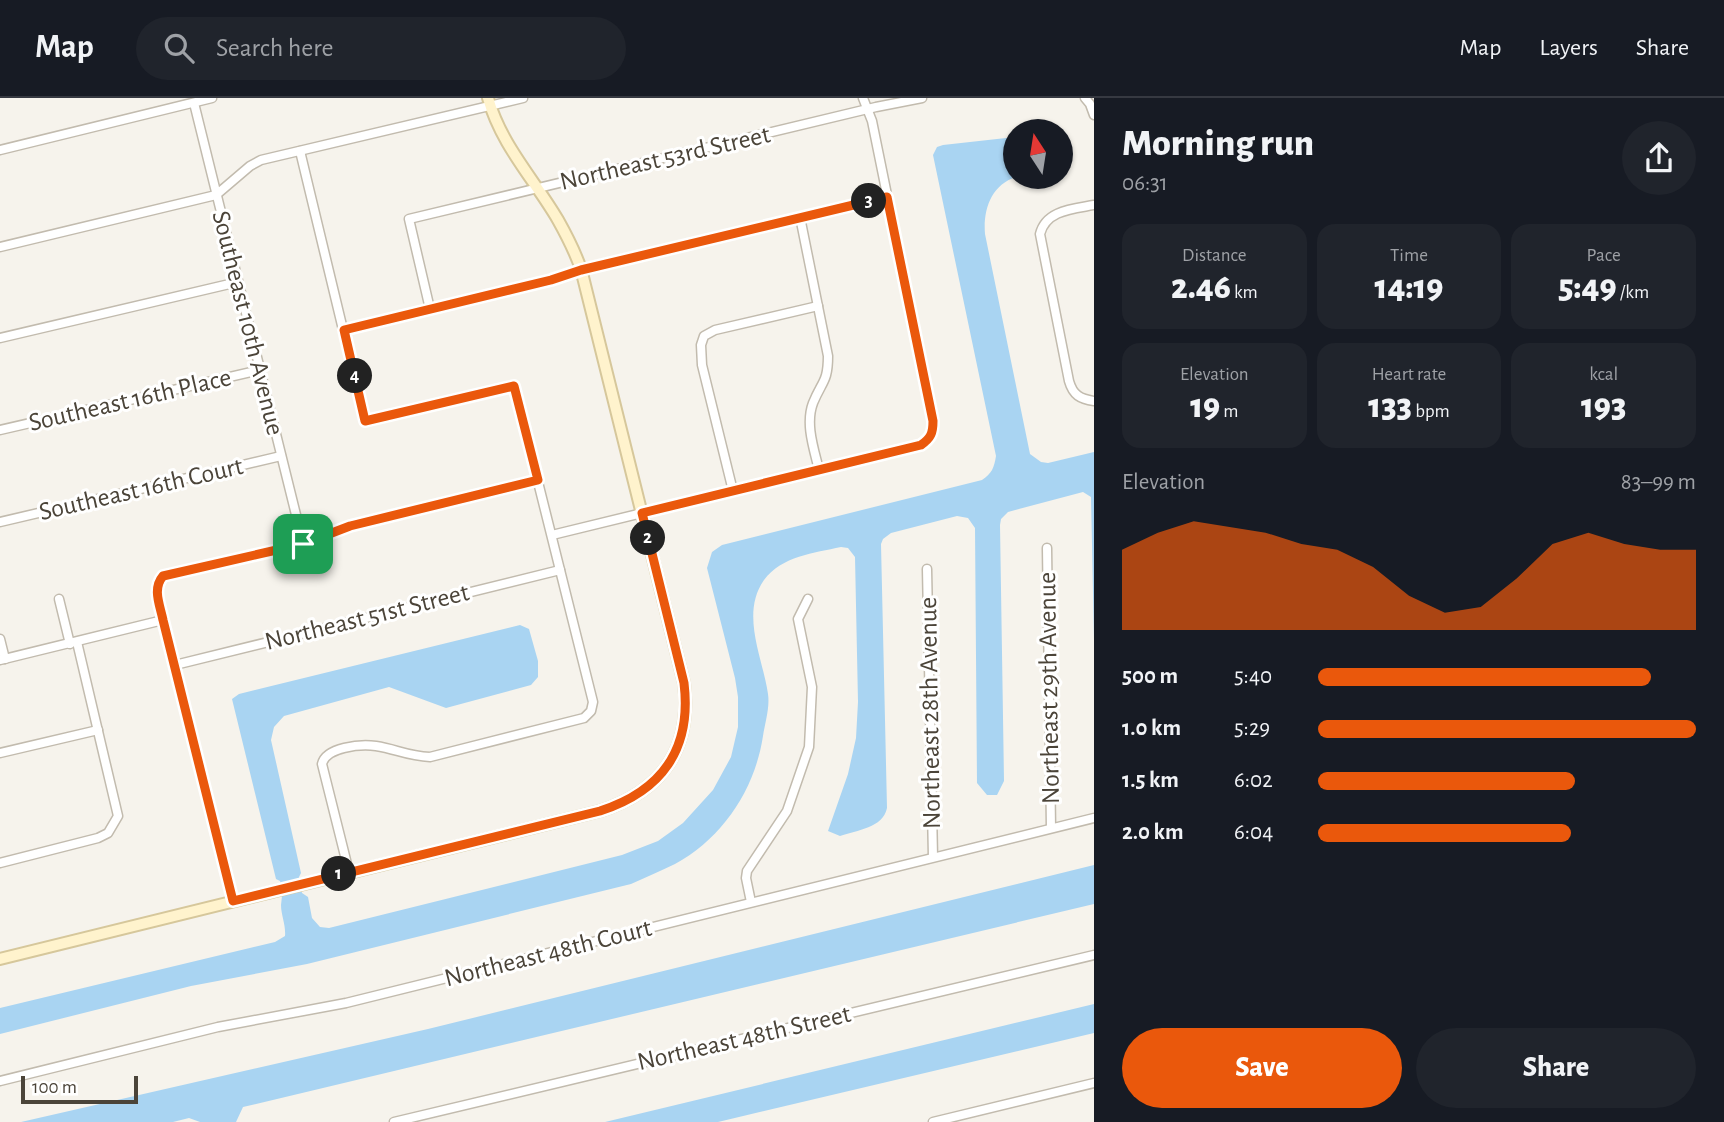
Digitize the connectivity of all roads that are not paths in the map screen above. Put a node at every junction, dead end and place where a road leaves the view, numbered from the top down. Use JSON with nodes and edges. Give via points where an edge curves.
{"nodes":[{"id":1,"x":212,"y":98,"type":"edge"},
{"id":2,"x":523,"y":98,"type":"edge"},
{"id":3,"x":863,"y":98,"type":"edge"},
{"id":4,"x":922,"y":98,"type":"edge"},
{"id":5,"x":1085,"y":98,"type":"edge"},
{"id":6,"x":489,"y":102,"type":"edge"},
{"id":7,"x":194,"y":103,"type":"junction"},
{"id":8,"x":869,"y":109,"type":"junction"},
{"id":9,"x":1094,"y":115,"type":"edge"},
{"id":10,"x":0,"y":150,"type":"edge"},
{"id":11,"x":300,"y":151,"type":"junction"},
{"id":12,"x":536,"y":188,"type":"junction"},
{"id":13,"x":216,"y":195,"type":"junction"},
{"id":14,"x":887,"y":197,"type":"junction"},
{"id":15,"x":1094,"y":205,"type":"edge"},
{"id":16,"x":800,"y":216,"type":"junction"},
{"id":17,"x":0,"y":247,"type":"edge"},
{"id":18,"x":581,"y":270,"type":"junction"},
{"id":19,"x":238,"y":282,"type":"junction"},
{"id":20,"x":818,"y":306,"type":"junction"},
{"id":21,"x":430,"y":309,"type":"junction"},
{"id":22,"x":344,"y":330,"type":"junction"},
{"id":23,"x":0,"y":338,"type":"edge"},
{"id":24,"x":260,"y":370,"type":"junction"},
{"id":25,"x":1094,"y":401,"type":"edge"},
{"id":26,"x":0,"y":430,"type":"edge"},
{"id":27,"x":281,"y":456,"type":"junction"},
{"id":28,"x":819,"y":470,"type":"junction"},
{"id":29,"x":538,"y":480,"type":"junction"},
{"id":30,"x":733,"y":491,"type":"junction"},
{"id":31,"x":642,"y":513,"type":"junction"},
{"id":32,"x":0,"y":522,"type":"edge"},
{"id":33,"x":552,"y":536,"type":"junction"},
{"id":34,"x":303,"y":544,"type":"junction"},
{"id":35,"x":1047,"y":548,"type":"dead end"},
{"id":36,"x":927,"y":569,"type":"dead end"},
{"id":37,"x":560,"y":570,"type":"junction"},
{"id":38,"x":59,"y":599,"type":"dead end"},
{"id":39,"x":808,"y":599,"type":"dead end"},
{"id":40,"x":163,"y":620,"type":"junction"},
{"id":41,"x":0,"y":639,"type":"edge"},
{"id":42,"x":73,"y":643,"type":"junction"},
{"id":43,"x":2,"y":660,"type":"edge"},
{"id":44,"x":175,"y":665,"type":"junction"},
{"id":45,"x":98,"y":730,"type":"junction"},
{"id":46,"x":0,"y":753,"type":"edge"},
{"id":47,"x":1094,"y":818,"type":"edge"},
{"id":48,"x":1051,"y":828,"type":"junction"},
{"id":49,"x":933,"y":857,"type":"junction"},
{"id":50,"x":0,"y":863,"type":"edge"},
{"id":51,"x":349,"y":872,"type":"junction"},
{"id":52,"x":233,"y":901,"type":"junction"},
{"id":53,"x":751,"y":902,"type":"junction"},
{"id":54,"x":1094,"y":955,"type":"edge"},
{"id":55,"x":0,"y":959,"type":"edge"},
{"id":56,"x":0,"y":1081,"type":"edge"},
{"id":57,"x":1094,"y":1083,"type":"edge"},
{"id":58,"x":394,"y":1122,"type":"edge"},
{"id":59,"x":933,"y":1122,"type":"edge"}],
"edges":[{"from":1,"to":7,"type":"street"},
{"from":2,"to":6,"type":"street"},
{"from":3,"to":8,"type":"street"},
{"from":4,"to":8,"type":"street","name":"Northeast 53rd Street"},
{"from":5,"to":9,"type":"street"},
{"from":6,"to":11,"type":"street"},
{"from":6,"to":12,"type":"street","via":[[504,141]]},
{"from":7,"to":10,"type":"street"},
{"from":7,"to":13,"type":"street","name":"Southeast 10th Avenue"},
{"from":8,"to":12,"type":"street","name":"Northeast 53rd Street"},
{"from":8,"to":14,"type":"street"},
{"from":11,"to":13,"type":"street","via":[[261,160]]},
{"from":11,"to":22,"type":"street"},
{"from":12,"to":18,"type":"street"},
{"from":12,"to":21,"type":"street","name":"Northeast 53rd Street","via":[[409,219]]},
{"from":13,"to":17,"type":"street"},
{"from":13,"to":19,"type":"street","name":"Southeast 10th Avenue"},
{"from":14,"to":16,"type":"street"},
{"from":14,"to":28,"type":"street","via":[[933,432],[921,445]]},
{"from":15,"to":25,"type":"street","via":[[1055,214],[1042,227],[1040,244],[1072,391]]},
{"from":16,"to":18,"type":"street"},
{"from":16,"to":20,"type":"street"},
{"from":18,"to":21,"type":"street"},
{"from":18,"to":31,"type":"street"},
{"from":19,"to":23,"type":"street"},
{"from":19,"to":24,"type":"street","name":"Southeast 10th Avenue"},
{"from":20,"to":28,"type":"street","via":[[828,356],[828,376],[810,418]]},
{"from":20,"to":30,"type":"street","via":[[704,336],[702,365]]},
{"from":21,"to":22,"type":"street"},
{"from":22,"to":29,"type":"street","via":[[365,421],[514,386]]},
{"from":24,"to":26,"type":"street","name":"Southeast 16th Place"},
{"from":24,"to":27,"type":"street","name":"Southeast 10th Avenue"},
{"from":27,"to":32,"type":"street","name":"Southeast 16th Court"},
{"from":27,"to":34,"type":"street","name":"Southeast 10th Avenue"},
{"from":28,"to":30,"type":"street"},
{"from":29,"to":33,"type":"street"},
{"from":29,"to":34,"type":"street","via":[[334,531]]},
{"from":30,"to":31,"type":"street"},
{"from":31,"to":33,"type":"street"},
{"from":31,"to":51,"type":"street","via":[[687,703],[673,759],[646,790],[600,811]]},
{"from":33,"to":37,"type":"street"},
{"from":34,"to":40,"type":"street","via":[[163,576],[157,592]]},
{"from":35,"to":48,"type":"street","name":"Northeast 29th Avenue"},
{"from":36,"to":49,"type":"street","name":"Northeast 28th Avenue"},
{"from":37,"to":44,"type":"street","name":"Northeast 51st Street"},
{"from":37,"to":51,"type":"street","via":[[593,702],[591,711],[584,718],[430,757],[376,746],[329,753],[322,764]]},
{"from":38,"to":42,"type":"street"},
{"from":39,"to":53,"type":"street","via":[[798,619],[812,687],[809,747],[787,811],[747,871]]},
{"from":40,"to":42,"type":"street"},
{"from":40,"to":44,"type":"street"},
{"from":41,"to":43,"type":"street"},
{"from":42,"to":43,"type":"street"},
{"from":42,"to":45,"type":"street"},
{"from":44,"to":52,"type":"street"},
{"from":45,"to":46,"type":"street"},
{"from":45,"to":50,"type":"street","via":[[117,807],[114,826],[98,838]]},
{"from":47,"to":48,"type":"street","name":"Northeast 48th Court"},
{"from":48,"to":49,"type":"street","name":"Northeast 48th Court"},
{"from":49,"to":53,"type":"street","name":"Northeast 48th Court"},
{"from":51,"to":52,"type":"street"},
{"from":52,"to":55,"type":"street"},
{"from":53,"to":56,"type":"street","name":"Northeast 48th Court","via":[[346,1003],[218,1027]]},
{"from":54,"to":58,"type":"street","name":"Northeast 48th Street"},
{"from":57,"to":59,"type":"street"}]}
